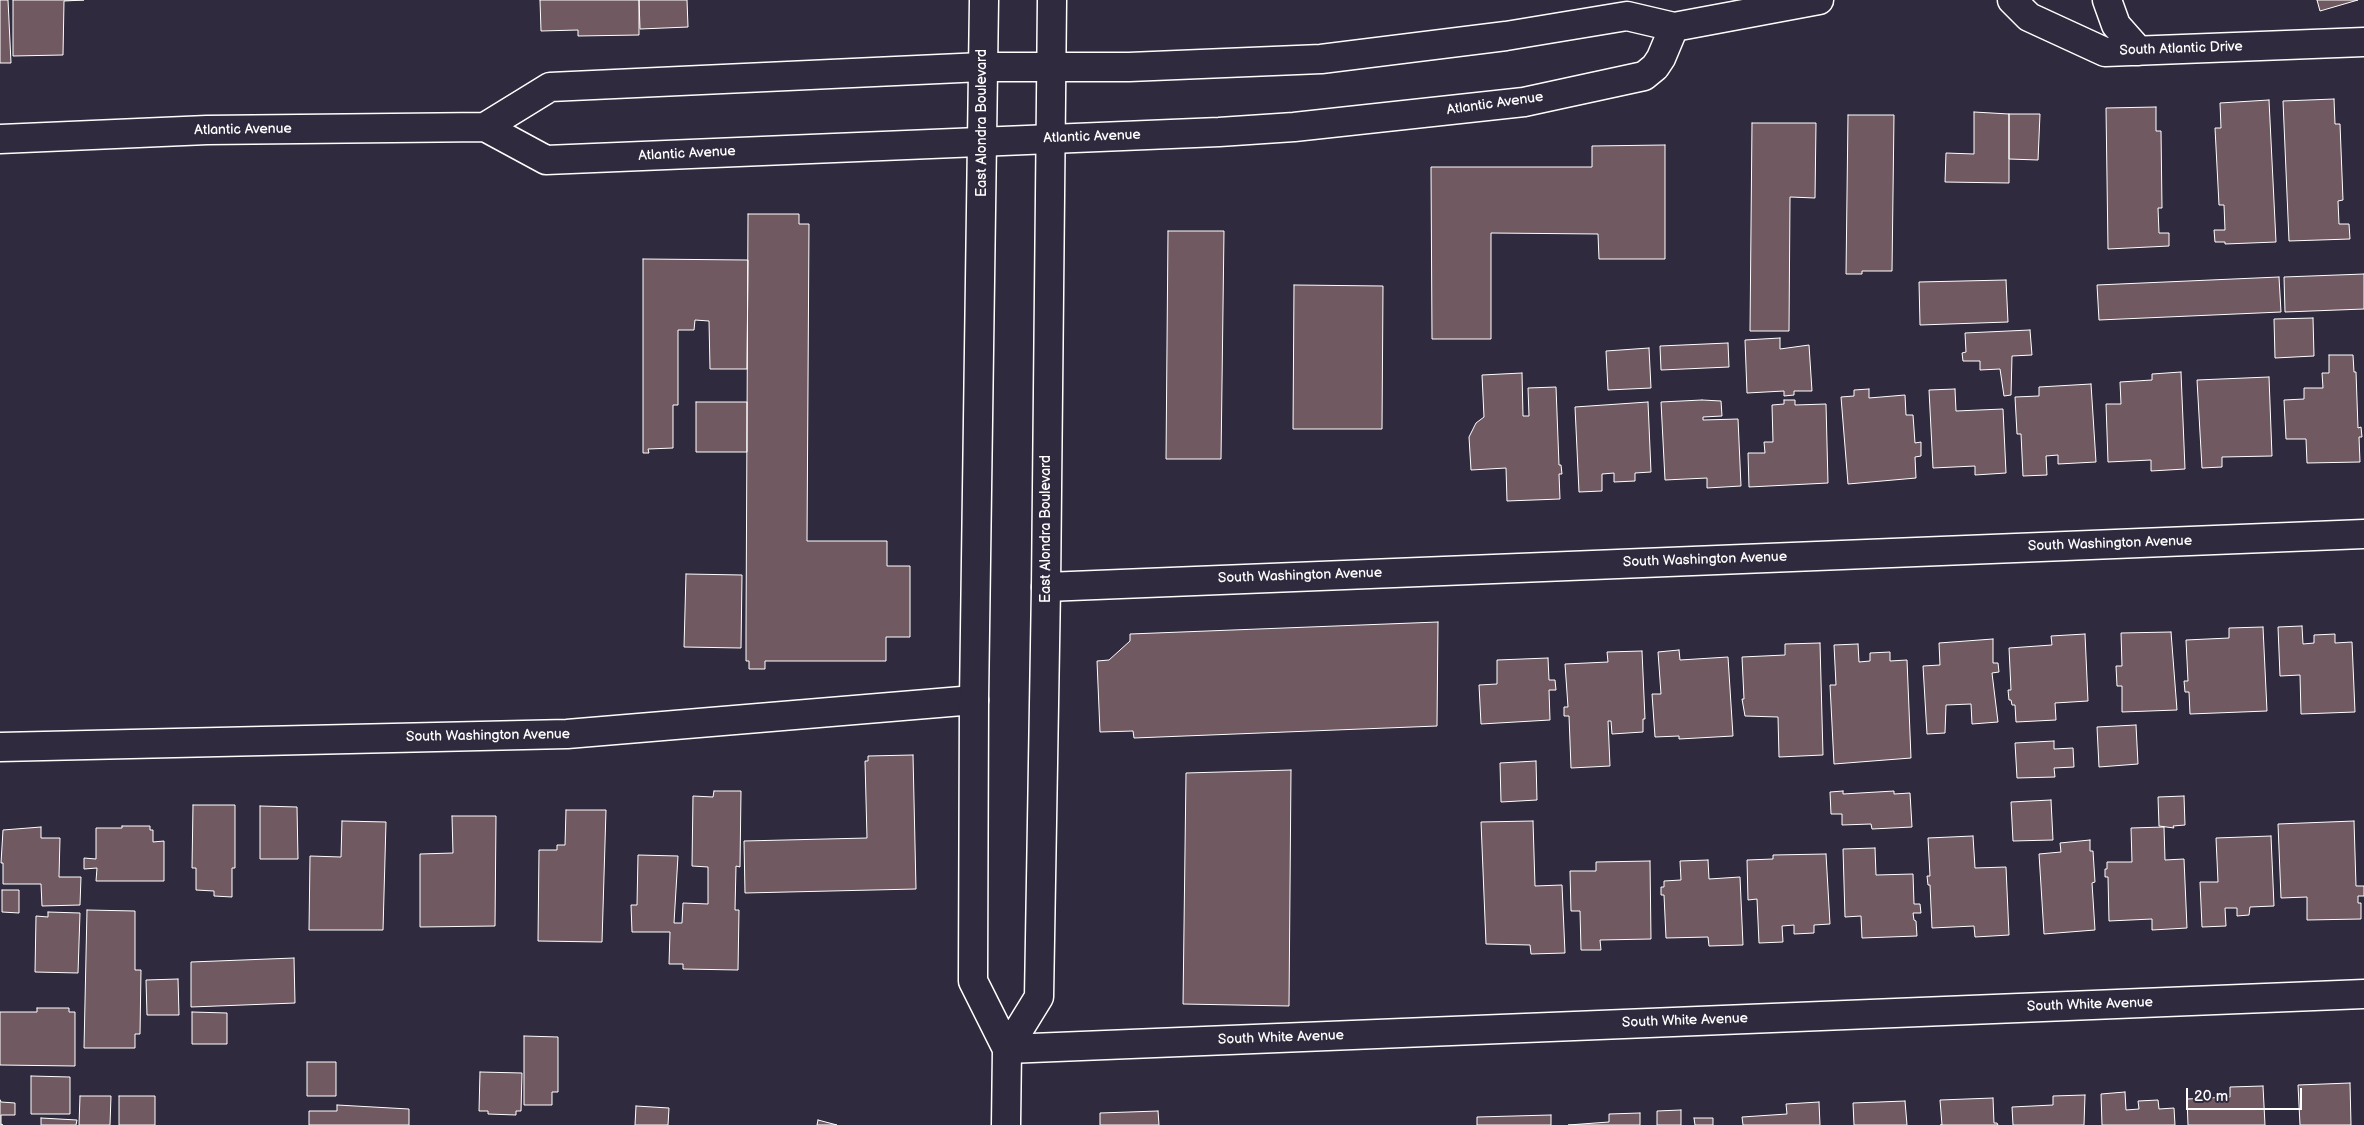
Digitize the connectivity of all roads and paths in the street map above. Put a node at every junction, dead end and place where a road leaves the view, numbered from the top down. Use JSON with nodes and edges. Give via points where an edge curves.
{"nodes":[{"id":1,"x":984,"y":0,"type":"edge"},
{"id":2,"x":1052,"y":0,"type":"edge"},
{"id":3,"x":1819,"y":0,"type":"edge"},
{"id":4,"x":2012,"y":0,"type":"edge"},
{"id":5,"x":2107,"y":0,"type":"edge"},
{"id":6,"x":1674,"y":27,"type":"junction"},
{"id":7,"x":2364,"y":42,"type":"edge"},
{"id":8,"x":2139,"y":51,"type":"junction"},
{"id":9,"x":1051,"y":66,"type":"junction"},
{"id":10,"x":982,"y":67,"type":"junction"},
{"id":11,"x":485,"y":127,"type":"junction"},
{"id":12,"x":0,"y":139,"type":"edge"},
{"id":13,"x":1049,"y":139,"type":"junction"},
{"id":14,"x":982,"y":140,"type":"junction"},
{"id":15,"x":2364,"y":534,"type":"edge"},
{"id":16,"x":1046,"y":586,"type":"junction"},
{"id":17,"x":974,"y":700,"type":"junction"},
{"id":18,"x":0,"y":747,"type":"edge"},
{"id":19,"x":2364,"y":994,"type":"edge"},
{"id":20,"x":1007,"y":1049,"type":"junction"},
{"id":21,"x":1006,"y":1125,"type":"edge"}],
"edges":[{"from":1,"to":10,"type":"main road","name":"East Alondra Boulevard"},
{"from":2,"to":9,"type":"main road","name":"East Alondra Boulevard"},
{"from":3,"to":6,"type":"main road"},
{"from":4,"to":8,"type":"main road","name":"South Atlantic Drive","via":[[2029,17],[2105,52]]},
{"from":5,"to":8,"type":"main road","via":[[2116,25]]},
{"from":6,"to":9,"type":"main road","via":[[1627,16],[1506,36],[1321,60],[1128,67]]},
{"from":6,"to":13,"type":"main road","name":"Atlantic Avenue","via":[[1655,68],[1644,76],[1524,102],[1294,127]]},
{"from":7,"to":8,"type":"main road","name":"South Atlantic Drive"},
{"from":9,"to":10,"type":"main road"},
{"from":9,"to":13,"type":"main road","name":"East Alondra Boulevard"},
{"from":10,"to":11,"type":"main road","via":[[550,87]]},
{"from":10,"to":14,"type":"main road","name":"East Alondra Boulevard"},
{"from":11,"to":12,"type":"main road","name":"Atlantic Avenue","via":[[207,130]]},
{"from":11,"to":14,"type":"main road","name":"Atlantic Avenue","via":[[546,160]]},
{"from":13,"to":14,"type":"main road","name":"Atlantic Avenue"},
{"from":13,"to":16,"type":"main road","name":"East Alondra Boulevard"},
{"from":14,"to":17,"type":"main road","name":"East Alondra Boulevard"},
{"from":15,"to":16,"type":"main road","name":"South Washington Avenue"},
{"from":16,"to":20,"type":"main road","name":"East Alondra Boulevard","via":[[1038,998]]},
{"from":17,"to":18,"type":"main road","name":"South Washington Avenue","via":[[567,734]]},
{"from":17,"to":20,"type":"main road","name":"East Alondra Boulevard","via":[[973,981]]},
{"from":19,"to":20,"type":"main road","name":"South White Avenue"},
{"from":20,"to":21,"type":"main road","name":"East Alondra Boulevard"}]}
